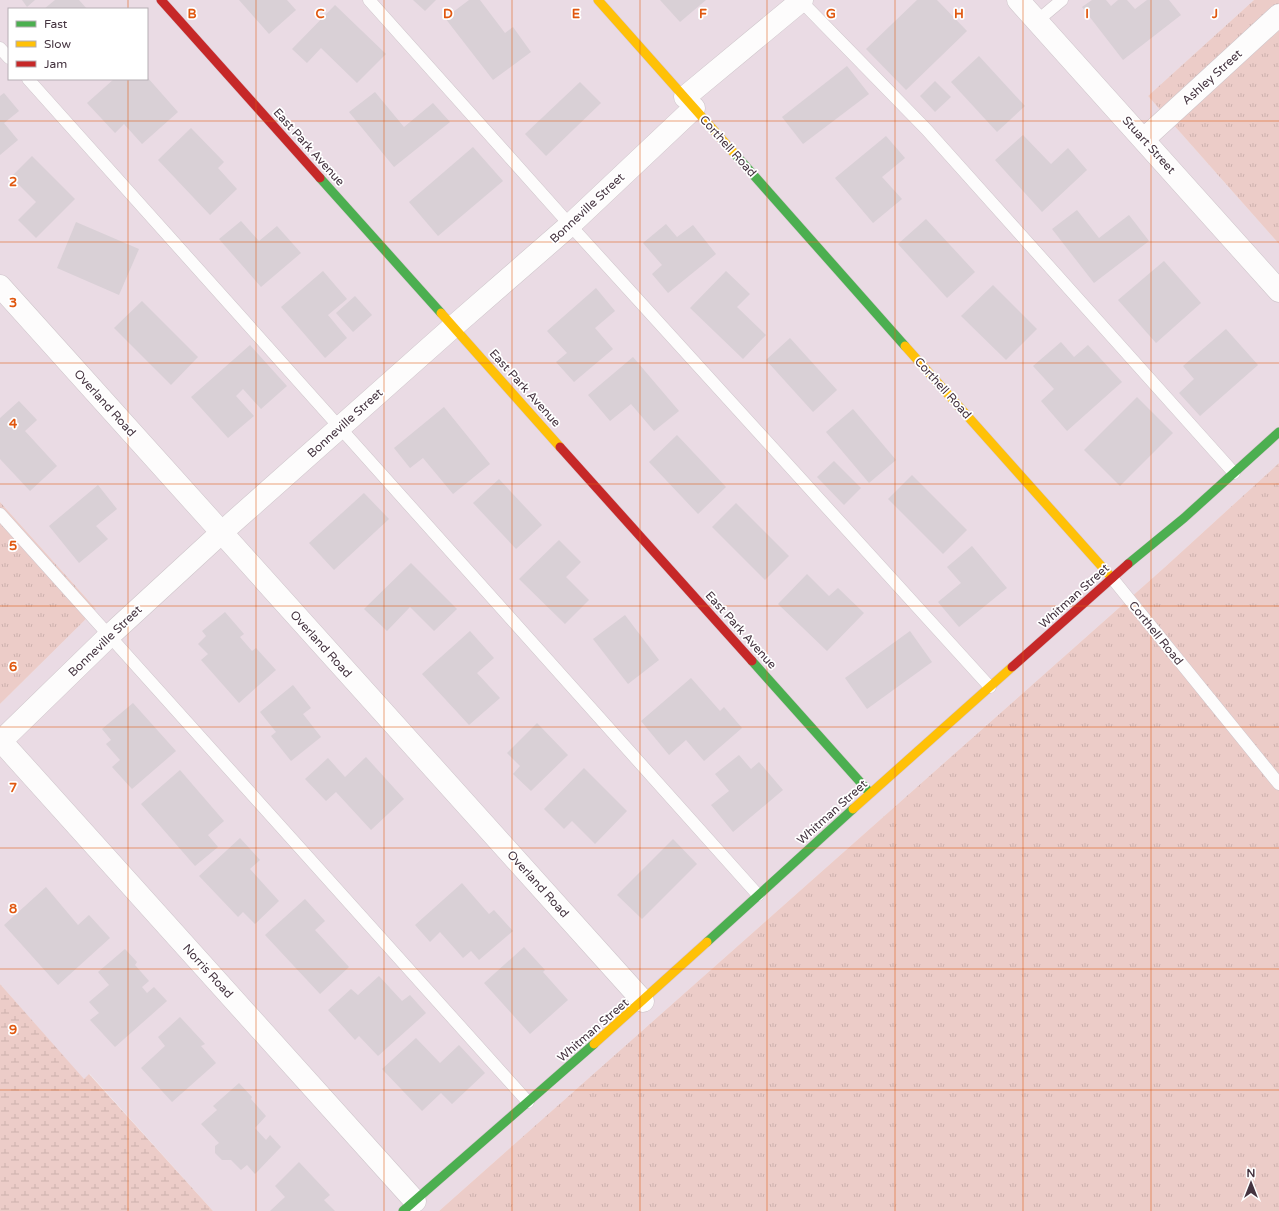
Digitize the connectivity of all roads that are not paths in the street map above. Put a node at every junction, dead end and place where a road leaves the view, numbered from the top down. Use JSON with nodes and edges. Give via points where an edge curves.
{"nodes":[{"id":1,"x":161,"y":0,"type":"edge"},
{"id":2,"x":369,"y":0,"type":"edge"},
{"id":3,"x":598,"y":0,"type":"edge"},
{"id":4,"x":801,"y":0,"type":"edge"},
{"id":5,"x":1018,"y":0,"type":"edge"},
{"id":6,"x":1062,"y":0,"type":"edge"},
{"id":7,"x":1279,"y":15,"type":"edge"},
{"id":8,"x":1037,"y":21,"type":"junction"},
{"id":9,"x":0,"y":48,"type":"edge"},
{"id":10,"x":8,"y":57,"type":"edge"},
{"id":11,"x":29,"y":80,"type":"edge"},
{"id":12,"x":690,"y":103,"type":"junction"},
{"id":13,"x":1144,"y":139,"type":"junction"},
{"id":14,"x":570,"y":225,"type":"junction"},
{"id":15,"x":0,"y":286,"type":"edge"},
{"id":16,"x":1279,"y":291,"type":"edge"},
{"id":17,"x":454,"y":326,"type":"junction"},
{"id":18,"x":340,"y":427,"type":"junction"},
{"id":19,"x":1279,"y":432,"type":"edge"},
{"id":20,"x":1234,"y":473,"type":"junction"},
{"id":21,"x":0,"y":514,"type":"edge"},
{"id":22,"x":222,"y":533,"type":"junction"},
{"id":23,"x":1112,"y":578,"type":"junction"},
{"id":24,"x":108,"y":636,"type":"junction"},
{"id":25,"x":990,"y":687,"type":"junction"},
{"id":26,"x":1,"y":742,"type":"edge"},
{"id":27,"x":1279,"y":784,"type":"edge"},
{"id":28,"x":870,"y":793,"type":"junction"},
{"id":29,"x":758,"y":895,"type":"junction"},
{"id":30,"x":643,"y":1001,"type":"junction"},
{"id":31,"x":528,"y":1102,"type":"junction"},
{"id":32,"x":409,"y":1206,"type":"edge"}],
"edges":[{"from":1,"to":17,"type":"street","name":"East Park Avenue"},
{"from":2,"to":14,"type":"lane"},
{"from":3,"to":12,"type":"street","name":"Corthell Road"},
{"from":4,"to":12,"type":"street","name":"Bonneville Street"},
{"from":4,"to":20,"type":"lane","via":[[926,129]]},
{"from":5,"to":8,"type":"street","name":"Stuart Street"},
{"from":6,"to":8,"type":"lane"},
{"from":7,"to":13,"type":"street","name":"Ashley Street"},
{"from":8,"to":13,"type":"street","name":"Stuart Street"},
{"from":9,"to":10,"type":"lane"},
{"from":11,"to":18,"type":"lane"},
{"from":12,"to":14,"type":"street","name":"Bonneville Street"},
{"from":12,"to":23,"type":"street","name":"Corthell Road"},
{"from":13,"to":16,"type":"street","name":"Stuart Street"},
{"from":14,"to":17,"type":"street","name":"Bonneville Street"},
{"from":14,"to":25,"type":"lane"},
{"from":15,"to":22,"type":"street","name":"Overland Road"},
{"from":17,"to":18,"type":"street","name":"Bonneville Street"},
{"from":17,"to":28,"type":"street","name":"East Park Avenue"},
{"from":18,"to":22,"type":"street","name":"Bonneville Street"},
{"from":18,"to":29,"type":"lane"},
{"from":19,"to":20,"type":"street","name":"Whitman Street"},
{"from":20,"to":23,"type":"street","name":"Whitman Street"},
{"from":21,"to":24,"type":"lane"},
{"from":22,"to":24,"type":"street","name":"Bonneville Street"},
{"from":22,"to":30,"type":"street","name":"Overland Road"},
{"from":23,"to":25,"type":"street","name":"Whitman Street"},
{"from":23,"to":27,"type":"lane","name":"Corthell Road"},
{"from":24,"to":26,"type":"street","name":"Bonneville Street"},
{"from":24,"to":31,"type":"lane"},
{"from":25,"to":28,"type":"street","name":"Whitman Street"},
{"from":26,"to":32,"type":"street","name":"Norris Road"},
{"from":28,"to":29,"type":"street","name":"Whitman Street"},
{"from":29,"to":30,"type":"street","name":"Whitman Street"},
{"from":30,"to":31,"type":"street","name":"Whitman Street"},
{"from":31,"to":32,"type":"street","name":"Whitman Street"}]}
